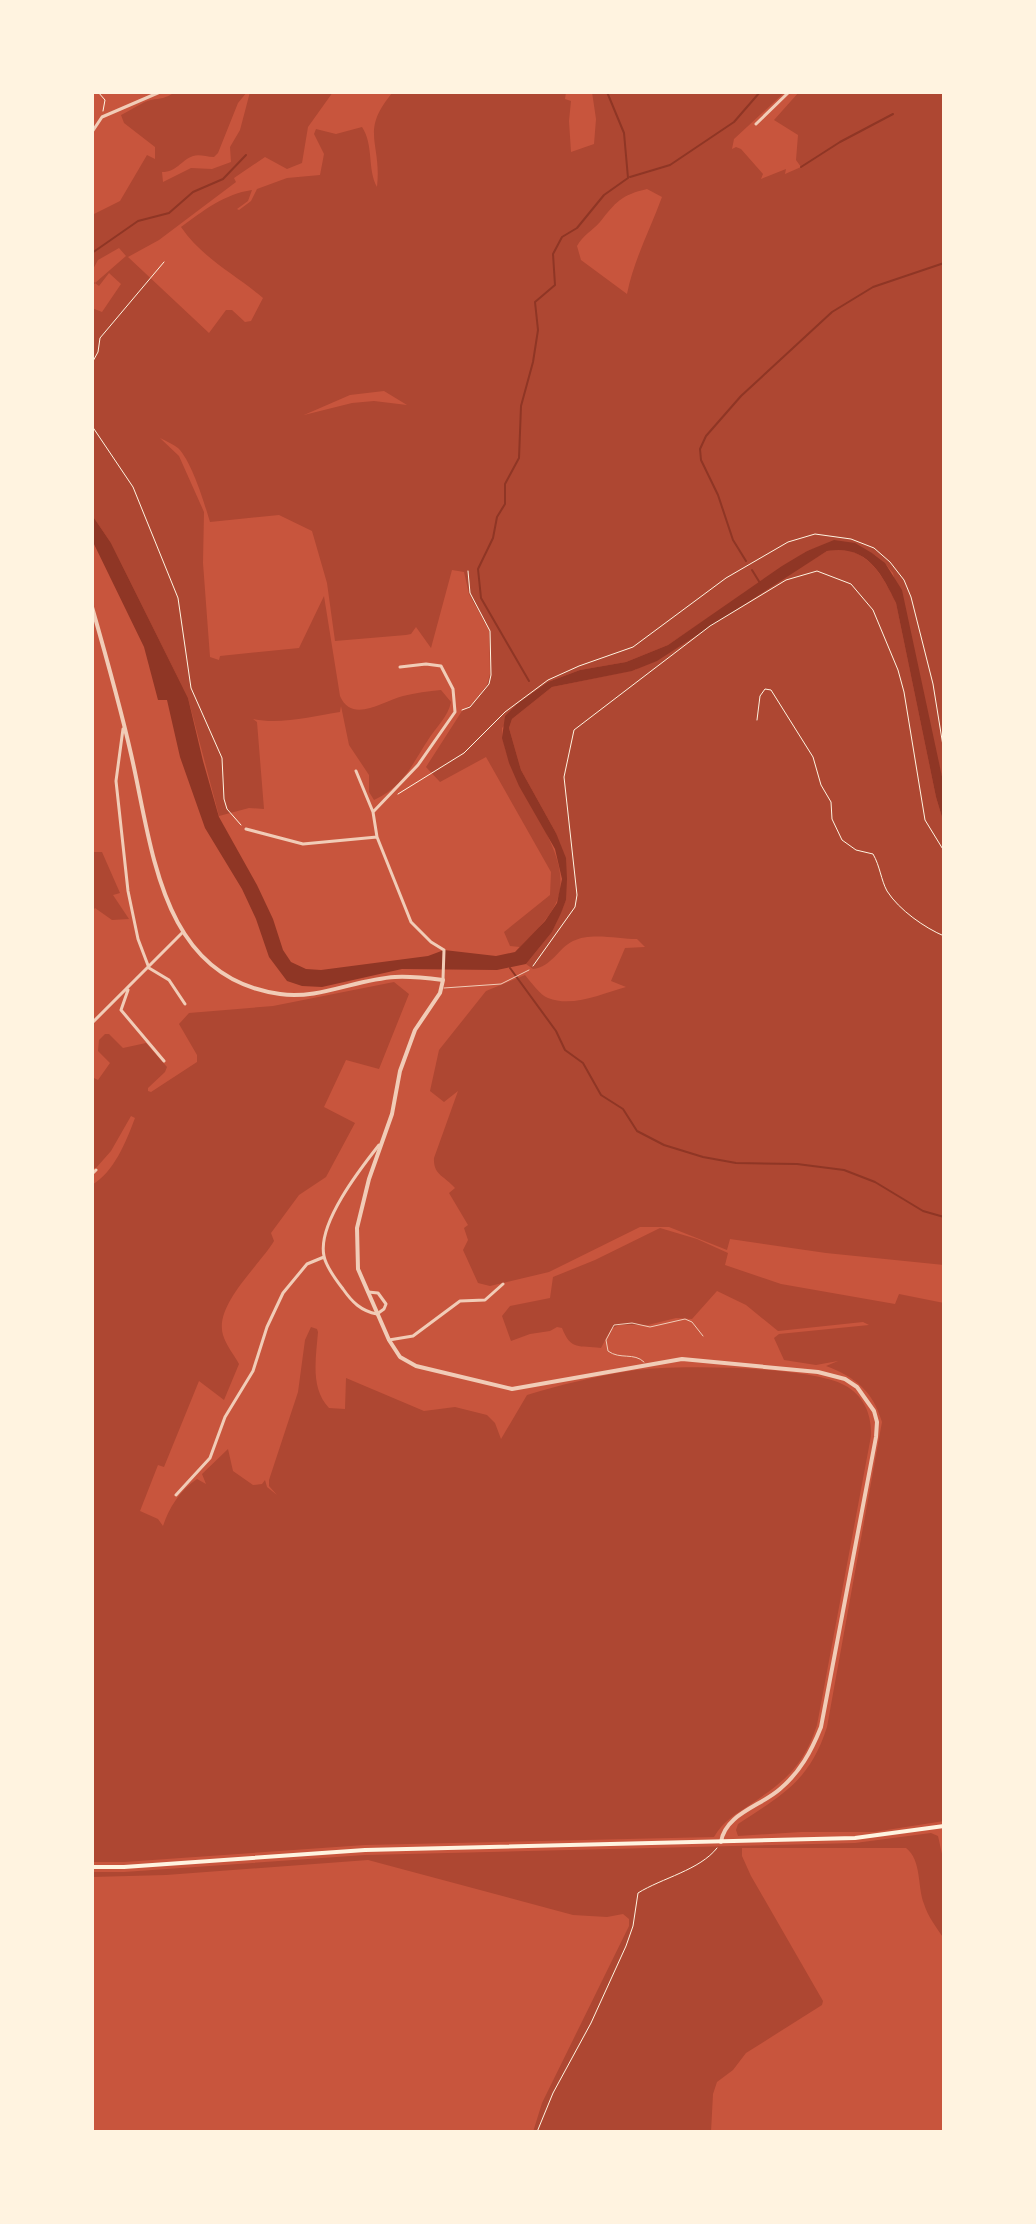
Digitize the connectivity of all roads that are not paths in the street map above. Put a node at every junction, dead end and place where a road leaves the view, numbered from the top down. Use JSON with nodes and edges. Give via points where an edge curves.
{"nodes":[{"id":1,"x":160,"y":92,"type":"edge"},
{"id":2,"x":789,"y":92,"type":"edge"},
{"id":3,"x":756,"y":124,"type":"dead end"},
{"id":4,"x":92,"y":132,"type":"edge"},
{"id":5,"x":92,"y":607,"type":"edge"},
{"id":6,"x":400,"y":667,"type":"dead end"},
{"id":7,"x":124,"y":726,"type":"junction"},
{"id":8,"x":356,"y":771,"type":"dead end"},
{"id":9,"x":373,"y":812,"type":"junction"},
{"id":10,"x":246,"y":829,"type":"road end"},
{"id":11,"x":377,"y":837,"type":"junction"},
{"id":12,"x":182,"y":933,"type":"junction"},
{"id":13,"x":149,"y":968,"type":"junction"},
{"id":14,"x":529,"y":970,"type":"road end"},
{"id":15,"x":444,"y":977,"type":"junction"},
{"id":16,"x":441,"y":988,"type":"junction"},
{"id":17,"x":128,"y":990,"type":"junction"},
{"id":18,"x":185,"y":1004,"type":"dead end"},
{"id":19,"x":92,"y":1023,"type":"edge"},
{"id":20,"x":164,"y":1061,"type":"dead end"},
{"id":21,"x":381,"y":1142,"type":"junction"},
{"id":22,"x":96,"y":1170,"type":"dead end"},
{"id":23,"x":92,"y":1174,"type":"edge"},
{"id":24,"x":324,"y":1257,"type":"junction"},
{"id":25,"x":503,"y":1284,"type":"dead end"},
{"id":26,"x":368,"y":1292,"type":"junction"},
{"id":27,"x":377,"y":1314,"type":"junction"},
{"id":28,"x":703,"y":1336,"type":"dead end"},
{"id":29,"x":389,"y":1340,"type":"junction"},
{"id":30,"x":645,"y":1364,"type":"junction"},
{"id":31,"x":176,"y":1495,"type":"dead end"},
{"id":32,"x":944,"y":1826,"type":"edge"},
{"id":33,"x":721,"y":1842,"type":"junction"},
{"id":34,"x":92,"y":1867,"type":"edge"}],
"edges":[{"from":1,"to":4,"type":"street","via":[[102,117]]},
{"from":2,"to":3,"type":"street"},
{"from":5,"to":7,"type":"street"},
{"from":6,"to":9,"type":"street","via":[[441,666],[453,689],[455,712],[418,765]]},
{"from":7,"to":12,"type":"street","via":[[160,887]]},
{"from":7,"to":13,"type":"street","via":[[116,781],[128,891]]},
{"from":8,"to":9,"type":"street"},
{"from":9,"to":11,"type":"street"},
{"from":10,"to":11,"type":"street","via":[[303,844]]},
{"from":11,"to":15,"type":"street","via":[[411,922],[444,950]]},
{"from":12,"to":13,"type":"street"},
{"from":12,"to":15,"type":"street","via":[[226,976],[283,995],[394,977]]},
{"from":13,"to":17,"type":"street"},
{"from":13,"to":18,"type":"street","via":[[169,980]]},
{"from":14,"to":16,"type":"lane","via":[[492,986]]},
{"from":15,"to":16,"type":"street"},
{"from":16,"to":21,"type":"street","via":[[415,1030]]},
{"from":17,"to":19,"type":"street"},
{"from":17,"to":20,"type":"street","via":[[121,1010]]},
{"from":21,"to":24,"type":"street","via":[[332,1215]]},
{"from":21,"to":26,"type":"street","via":[[357,1228],[358,1269]]},
{"from":22,"to":23,"type":"street"},
{"from":24,"to":27,"type":"street","via":[[356,1306]]},
{"from":24,"to":31,"type":"street","via":[[307,1264],[283,1293],[253,1371],[225,1417],[210,1458]]},
{"from":25,"to":29,"type":"street","via":[[485,1300],[460,1301],[413,1336]]},
{"from":26,"to":27,"type":"street"},
{"from":26,"to":27,"type":"street","via":[[378,1293],[386,1304]]},
{"from":27,"to":29,"type":"street"},
{"from":28,"to":30,"type":"lane","via":[[685,1319],[650,1327],[614,1325],[606,1340],[608,1351],[639,1357]]},
{"from":29,"to":30,"type":"street","via":[[400,1357],[416,1366],[512,1389]]},
{"from":30,"to":33,"type":"street","via":[[682,1359],[818,1372],[857,1387],[877,1422],[821,1727],[796,1773],[726,1827]]},
{"from":32,"to":33,"type":"main road","via":[[855,1838]]},
{"from":33,"to":34,"type":"main road","via":[[365,1850]]}]}
